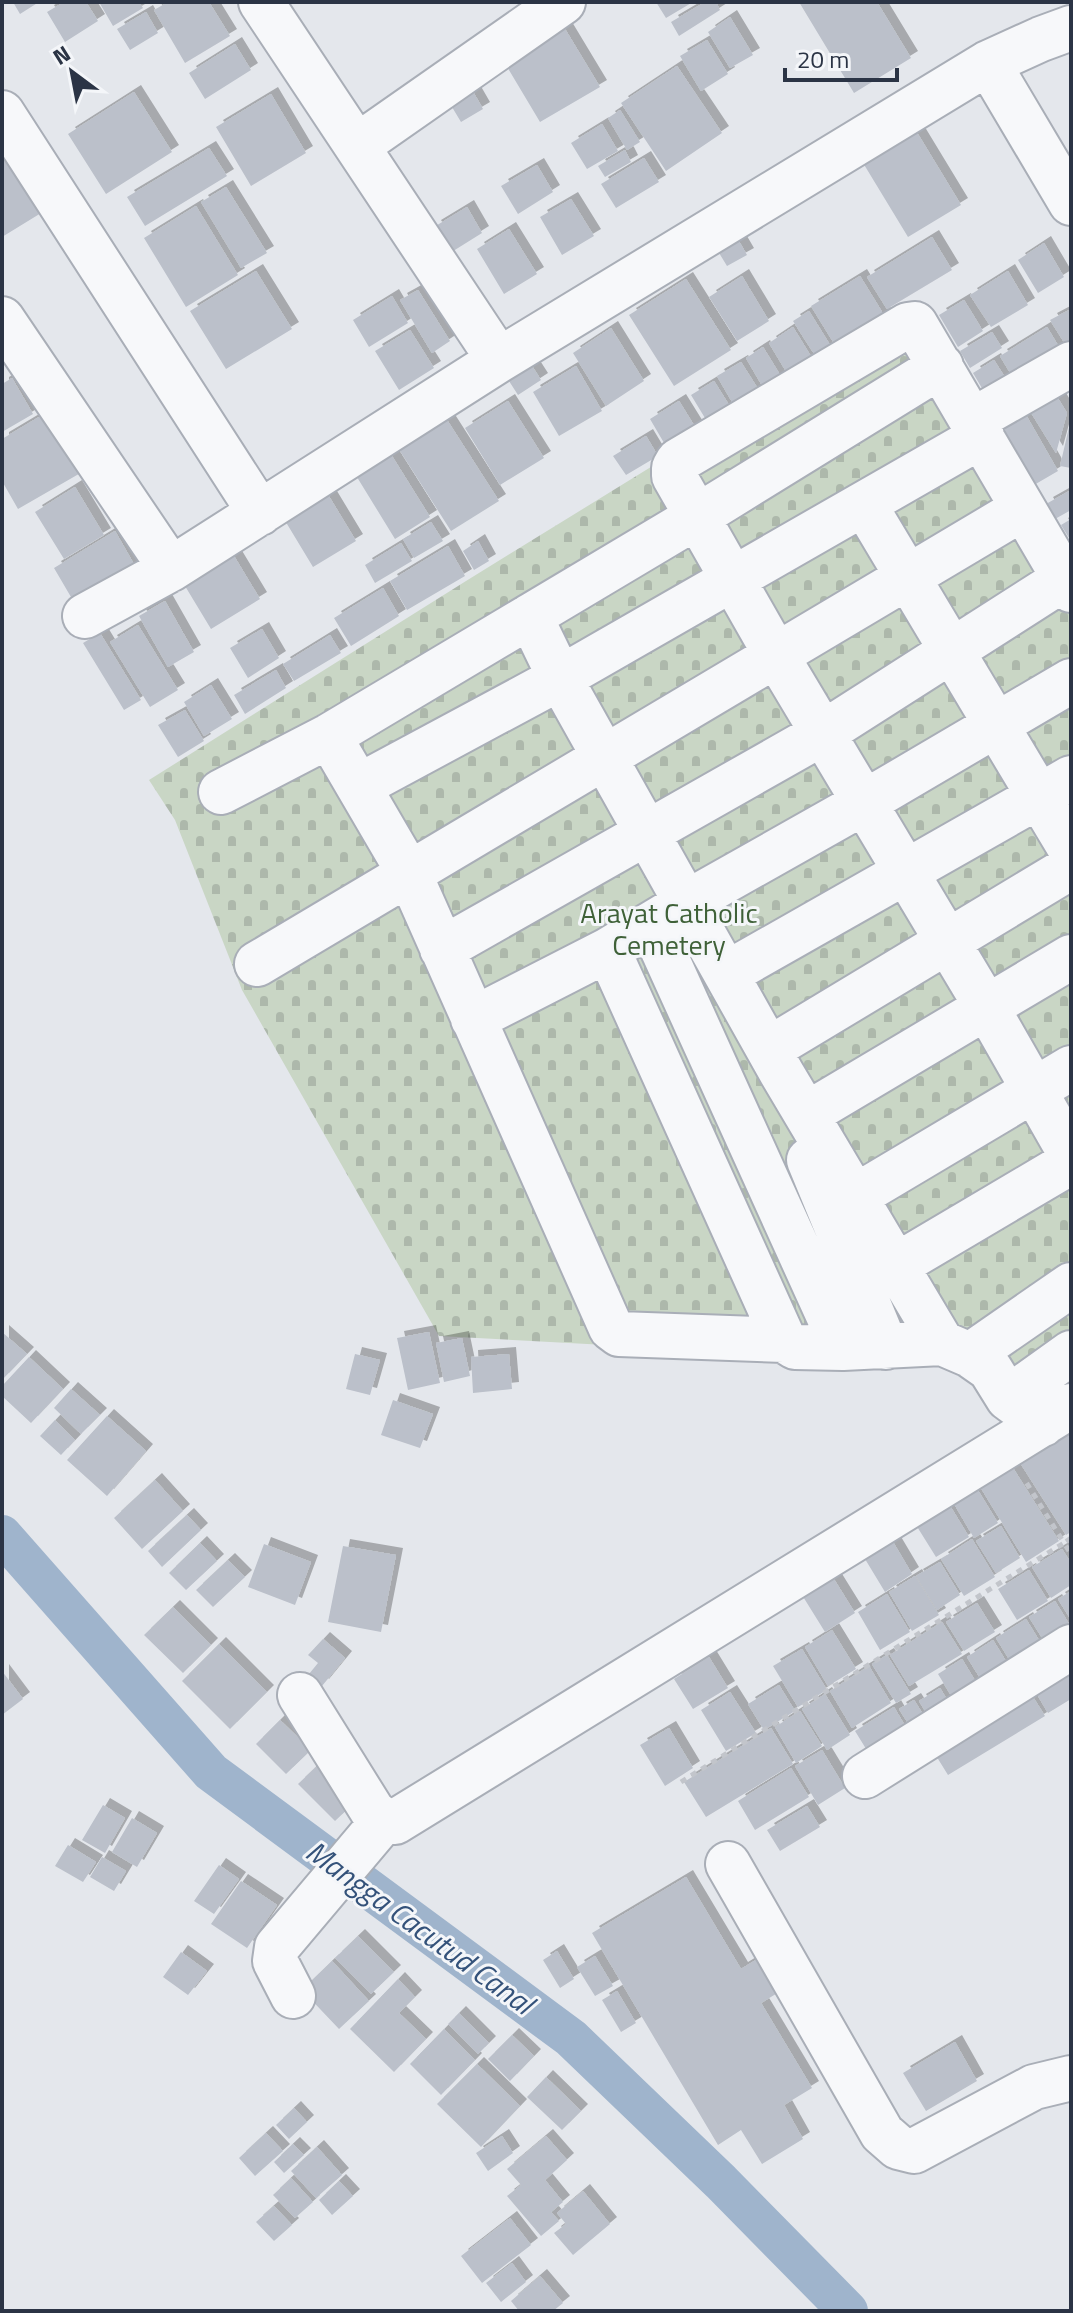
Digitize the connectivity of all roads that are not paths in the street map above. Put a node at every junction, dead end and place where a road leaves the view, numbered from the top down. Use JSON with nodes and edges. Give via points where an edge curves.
{"nodes":[{"id":1,"x":261,"y":2,"type":"edge"},
{"id":2,"x":563,"y":2,"type":"edge"},
{"id":3,"x":1071,"y":28,"type":"edge"},
{"id":4,"x":988,"y":63,"type":"junction"},
{"id":5,"x":2,"y":113,"type":"edge"},
{"id":6,"x":357,"y":146,"type":"junction"},
{"id":7,"x":1071,"y":203,"type":"edge"},
{"id":8,"x":2,"y":319,"type":"edge"},
{"id":9,"x":499,"y":360,"type":"junction"},
{"id":10,"x":1071,"y":364,"type":"edge"},
{"id":11,"x":941,"y":366,"type":"junction"},
{"id":12,"x":978,"y":428,"type":"junction"},
{"id":13,"x":864,"y":504,"type":"junction"},
{"id":14,"x":1022,"y":509,"type":"junction"},
{"id":15,"x":260,"y":513,"type":"junction"},
{"id":16,"x":698,"y":516,"type":"junction"},
{"id":17,"x":171,"y":569,"type":"junction"},
{"id":18,"x":907,"y":577,"type":"junction"},
{"id":19,"x":732,"y":579,"type":"junction"},
{"id":20,"x":1068,"y":585,"type":"edge"},
{"id":21,"x":85,"y":616,"type":"dead end"},
{"id":22,"x":530,"y":616,"type":"junction"},
{"id":23,"x":952,"y":651,"type":"junction"},
{"id":24,"x":776,"y":655,"type":"junction"},
{"id":25,"x":560,"y":678,"type":"junction"},
{"id":26,"x":1071,"y":681,"type":"edge"},
{"id":27,"x":997,"y":726,"type":"junction"},
{"id":28,"x":823,"y":733,"type":"junction"},
{"id":29,"x":329,"y":736,"type":"junction"},
{"id":30,"x":606,"y":758,"type":"junction"},
{"id":31,"x":359,"y":786,"type":"junction"},
{"id":32,"x":1055,"y":787,"type":"edge"},
{"id":33,"x":221,"y":792,"type":"dead end"},
{"id":34,"x":865,"y":802,"type":"junction"},
{"id":35,"x":648,"y":833,"type":"junction"},
{"id":36,"x":1071,"y":850,"type":"edge"},
{"id":37,"x":1071,"y":867,"type":"edge"},
{"id":38,"x":906,"y":871,"type":"junction"},
{"id":39,"x":409,"y":873,"type":"junction"},
{"id":40,"x":669,"y":913,"type":"junction"},
{"id":41,"x":948,"y":942,"type":"junction"},
{"id":42,"x":442,"y":949,"type":"junction"},
{"id":43,"x":608,"y":950,"type":"junction"},
{"id":44,"x":1071,"y":957,"type":"edge"},
{"id":45,"x":257,"y":964,"type":"dead end"},
{"id":46,"x":726,"y":974,"type":"junction"},
{"id":47,"x":986,"y":1006,"type":"junction"},
{"id":48,"x":473,"y":1019,"type":"junction"},
{"id":49,"x":775,"y":1060,"type":"junction"},
{"id":50,"x":1071,"y":1068,"type":"edge"},
{"id":51,"x":1034,"y":1090,"type":"junction"},
{"id":52,"x":807,"y":1114,"type":"junction"},
{"id":53,"x":1071,"y":1155,"type":"edge"},
{"id":54,"x":1071,"y":1162,"type":"edge"},
{"id":55,"x":856,"y":1196,"type":"junction"},
{"id":56,"x":897,"y":1265,"type":"junction"},
{"id":57,"x":1071,"y":1285,"type":"edge"},
{"id":58,"x":784,"y":1340,"type":"junction"},
{"id":59,"x":886,"y":1347,"type":"junction"},
{"id":60,"x":843,"y":1348,"type":"junction"},
{"id":61,"x":956,"y":1349,"type":"junction"},
{"id":62,"x":1071,"y":1353,"type":"edge"},
{"id":63,"x":1008,"y":1398,"type":"junction"},
{"id":64,"x":1057,"y":1415,"type":"edge"},
{"id":65,"x":1071,"y":1647,"type":"edge"},
{"id":66,"x":300,"y":1695,"type":"dead end"},
{"id":67,"x":865,"y":1776,"type":"dead end"},
{"id":68,"x":376,"y":1828,"type":"junction"},
{"id":69,"x":728,"y":1864,"type":"dead end"},
{"id":70,"x":293,"y":1996,"type":"dead end"},
{"id":71,"x":1071,"y":2078,"type":"edge"}],
"edges":[{"from":1,"to":6,"type":"street"},
{"from":2,"to":6,"type":"street"},
{"from":3,"to":4,"type":"street"},
{"from":4,"to":7,"type":"street"},
{"from":4,"to":9,"type":"street"},
{"from":5,"to":15,"type":"street"},
{"from":6,"to":9,"type":"street"},
{"from":8,"to":17,"type":"street"},
{"from":9,"to":15,"type":"street"},
{"from":10,"to":12,"type":"street"},
{"from":11,"to":12,"type":"street"},
{"from":11,"to":16,"type":"street"},
{"from":11,"to":16,"type":"street","via":[[921,331],[908,325],[678,461],[674,476]]},
{"from":12,"to":13,"type":"street"},
{"from":12,"to":14,"type":"street"},
{"from":13,"to":18,"type":"street"},
{"from":13,"to":19,"type":"street"},
{"from":14,"to":18,"type":"street"},
{"from":14,"to":20,"type":"street"},
{"from":15,"to":17,"type":"street"},
{"from":16,"to":19,"type":"street"},
{"from":16,"to":22,"type":"street"},
{"from":17,"to":21,"type":"street"},
{"from":18,"to":23,"type":"street"},
{"from":18,"to":24,"type":"street"},
{"from":19,"to":24,"type":"street"},
{"from":19,"to":25,"type":"street"},
{"from":20,"to":23,"type":"street"},
{"from":22,"to":25,"type":"street"},
{"from":22,"to":29,"type":"street"},
{"from":23,"to":27,"type":"street"},
{"from":23,"to":28,"type":"street"},
{"from":24,"to":28,"type":"street"},
{"from":24,"to":30,"type":"street"},
{"from":25,"to":30,"type":"street"},
{"from":25,"to":31,"type":"street"},
{"from":26,"to":27,"type":"street"},
{"from":27,"to":32,"type":"street"},
{"from":27,"to":34,"type":"street"},
{"from":28,"to":34,"type":"street"},
{"from":28,"to":35,"type":"street"},
{"from":29,"to":31,"type":"street"},
{"from":29,"to":33,"type":"street"},
{"from":30,"to":35,"type":"street"},
{"from":30,"to":39,"type":"street"},
{"from":31,"to":39,"type":"street"},
{"from":32,"to":36,"type":"street"},
{"from":32,"to":38,"type":"street"},
{"from":34,"to":38,"type":"street"},
{"from":34,"to":40,"type":"street"},
{"from":35,"to":40,"type":"street"},
{"from":35,"to":42,"type":"street"},
{"from":37,"to":41,"type":"street"},
{"from":38,"to":41,"type":"street"},
{"from":38,"to":46,"type":"street"},
{"from":39,"to":42,"type":"street"},
{"from":39,"to":45,"type":"street"},
{"from":40,"to":43,"type":"street"},
{"from":40,"to":46,"type":"street"},
{"from":40,"to":60,"type":"street"},
{"from":41,"to":47,"type":"street"},
{"from":41,"to":49,"type":"street"},
{"from":42,"to":48,"type":"street"},
{"from":43,"to":48,"type":"street"},
{"from":43,"to":58,"type":"street"},
{"from":44,"to":47,"type":"street"},
{"from":46,"to":49,"type":"street"},
{"from":47,"to":51,"type":"street"},
{"from":47,"to":52,"type":"street"},
{"from":48,"to":58,"type":"street","via":[[611,1328],[619,1334]]},
{"from":49,"to":52,"type":"street"},
{"from":49,"to":59,"type":"street","via":[[786,1105]]},
{"from":50,"to":51,"type":"street"},
{"from":51,"to":53,"type":"street"},
{"from":51,"to":55,"type":"street"},
{"from":52,"to":55,"type":"street"},
{"from":54,"to":56,"type":"street"},
{"from":55,"to":56,"type":"street"},
{"from":56,"to":61,"type":"street"},
{"from":57,"to":61,"type":"street"},
{"from":58,"to":60,"type":"street","via":[[795,1347]]},
{"from":59,"to":60,"type":"street"},
{"from":59,"to":61,"type":"street"},
{"from":61,"to":63,"type":"street","via":[[990,1369]]},
{"from":62,"to":63,"type":"street"},
{"from":63,"to":64,"type":"street"},
{"from":64,"to":68,"type":"street","via":[[395,1822]]},
{"from":65,"to":67,"type":"street"},
{"from":66,"to":68,"type":"street","via":[[373,1812]]},
{"from":68,"to":70,"type":"street","via":[[277,1947],[275,1961]]},
{"from":69,"to":71,"type":"street","via":[[882,2133],[898,2147],[914,2151],[1034,2087]]}]}
